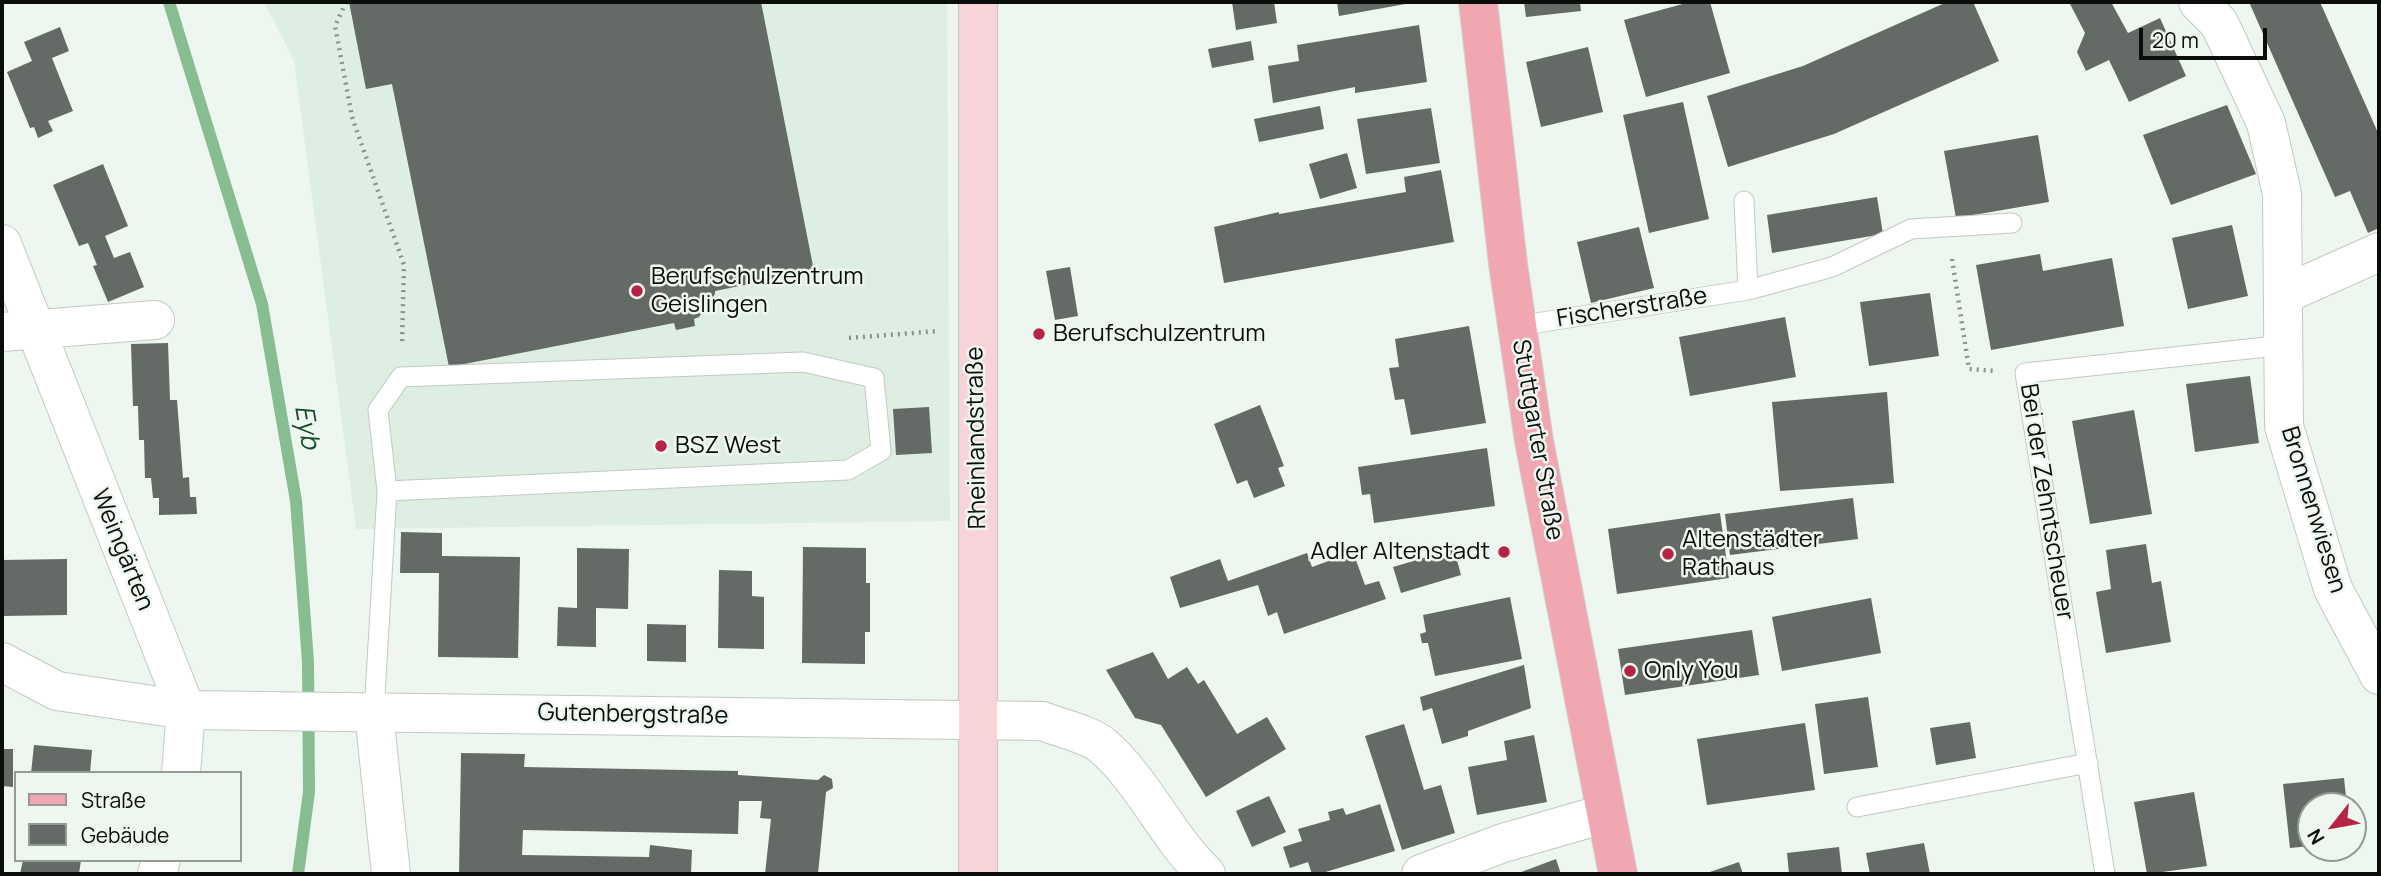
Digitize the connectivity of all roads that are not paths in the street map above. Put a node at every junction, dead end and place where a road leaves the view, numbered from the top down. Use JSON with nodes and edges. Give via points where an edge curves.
{"nodes":[{"id":1,"x":978,"y":2,"type":"edge"},
{"id":2,"x":1478,"y":2,"type":"edge"},
{"id":3,"x":2198,"y":2,"type":"edge"},
{"id":4,"x":1745,"y":201,"type":"dead end"},
{"id":5,"x":2012,"y":223,"type":"dead end"},
{"id":6,"x":2,"y":244,"type":"edge"},
{"id":7,"x":2379,"y":252,"type":"edge"},
{"id":8,"x":1748,"y":290,"type":"junction"},
{"id":9,"x":2285,"y":294,"type":"junction"},
{"id":10,"x":155,"y":320,"type":"dead end"},
{"id":11,"x":1517,"y":327,"type":"junction"},
{"id":12,"x":18,"y":332,"type":"edge"},
{"id":13,"x":2285,"y":345,"type":"junction"},
{"id":14,"x":387,"y":491,"type":"junction"},
{"id":15,"x":2,"y":662,"type":"edge"},
{"id":16,"x":2379,"y":675,"type":"edge"},
{"id":17,"x":186,"y":710,"type":"junction"},
{"id":18,"x":360,"y":713,"type":"junction"},
{"id":19,"x":979,"y":719,"type":"junction"},
{"id":20,"x":2088,"y":763,"type":"junction"},
{"id":21,"x":181,"y":771,"type":"edge"},
{"id":22,"x":1857,"y":807,"type":"dead end"},
{"id":23,"x":1604,"y":814,"type":"junction"},
{"id":24,"x":391,"y":874,"type":"edge"},
{"id":25,"x":978,"y":874,"type":"edge"},
{"id":26,"x":1206,"y":874,"type":"edge"},
{"id":27,"x":1421,"y":874,"type":"edge"},
{"id":28,"x":1618,"y":874,"type":"edge"},
{"id":29,"x":2105,"y":874,"type":"edge"}],
"edges":[{"from":1,"to":19,"type":"main road","name":"Rheinlandstraße"},
{"from":2,"to":11,"type":"main road","name":"Stuttgarter Straße"},
{"from":3,"to":9,"type":"street","name":"Bronnenwiesen","via":[[2218,23],[2266,124],[2282,194]]},
{"from":4,"to":8,"type":"lane"},
{"from":5,"to":8,"type":"lane","name":"Fischerstraße","via":[[1911,229],[1832,267]]},
{"from":6,"to":12,"type":"street","name":"Weingärten"},
{"from":7,"to":9,"type":"street"},
{"from":8,"to":11,"type":"lane","name":"Fischerstraße"},
{"from":9,"to":13,"type":"street","name":"Bronnenwiesen"},
{"from":10,"to":12,"type":"street"},
{"from":11,"to":23,"type":"main road","name":"Stuttgarter Straße"},
{"from":12,"to":17,"type":"street","name":"Weingärten"},
{"from":13,"to":16,"type":"street","name":"Bronnenwiesen","via":[[2284,426],[2333,589]]},
{"from":13,"to":20,"type":"lane","name":"Bei der Zehntscheuer","via":[[2025,373]]},
{"from":14,"to":14,"type":"lane","via":[[848,470],[881,451],[874,378],[803,362],[401,377],[378,410]]},
{"from":14,"to":18,"type":"lane"},
{"from":15,"to":17,"type":"street","name":"Gutenbergstraße","via":[[57,691]]},
{"from":17,"to":18,"type":"street","name":"Gutenbergstraße"},
{"from":17,"to":21,"type":"street","name":"Weingärten"},
{"from":18,"to":19,"type":"street","name":"Gutenbergstraße"},
{"from":18,"to":24,"type":"street"},
{"from":19,"to":25,"type":"main road","name":"Rheinlandstraße"},
{"from":19,"to":26,"type":"street","name":"Gutenbergstraße","via":[[1042,721],[1102,744],[1148,798],[1184,853]]},
{"from":20,"to":22,"type":"lane"},
{"from":20,"to":29,"type":"lane","name":"Bei der Zehntscheuer"},
{"from":23,"to":27,"type":"street","via":[[1503,843]]},
{"from":23,"to":28,"type":"main road","name":"Stuttgarter Straße"}]}
